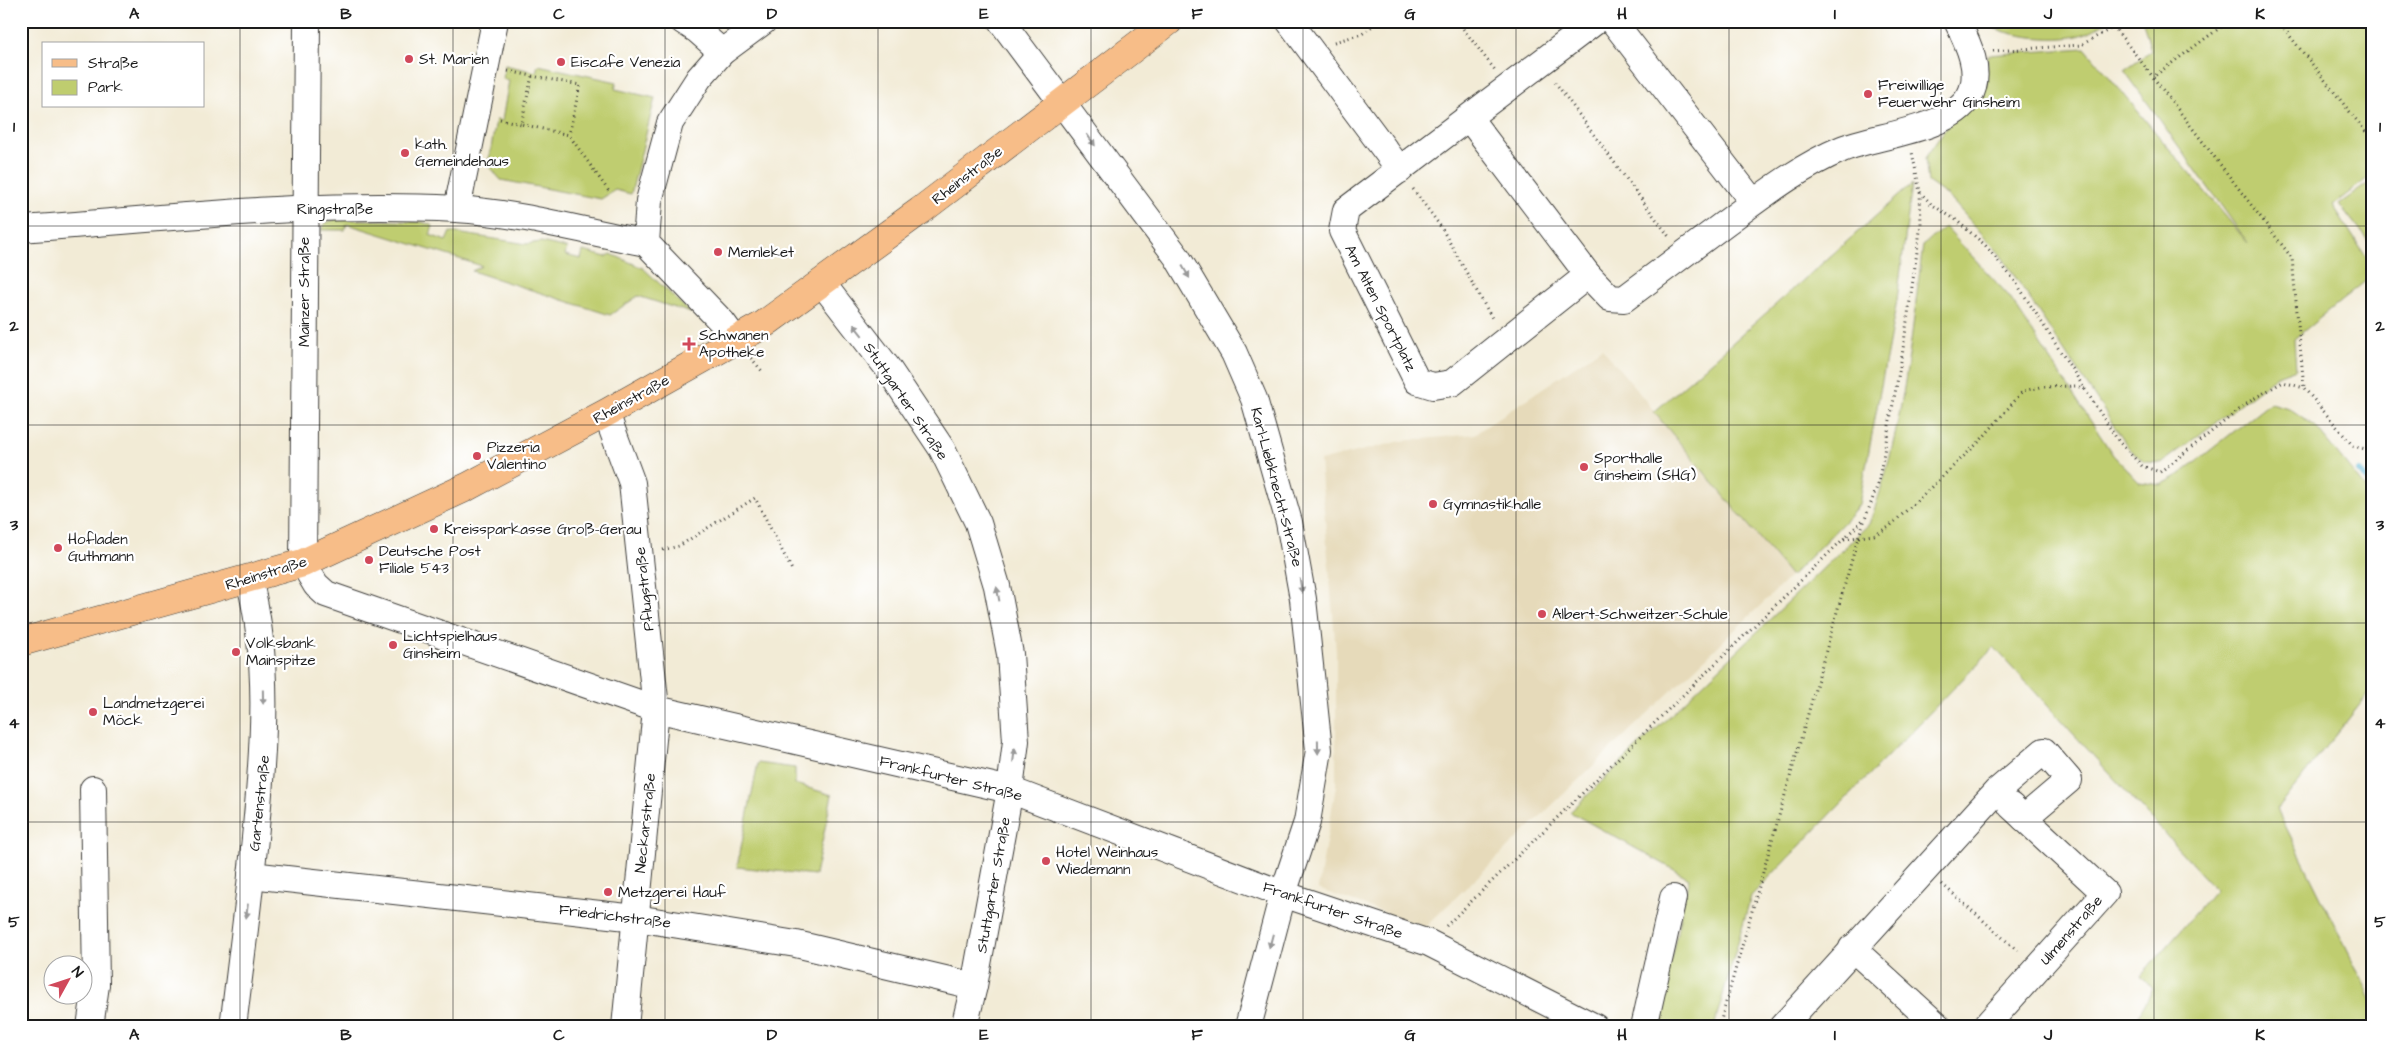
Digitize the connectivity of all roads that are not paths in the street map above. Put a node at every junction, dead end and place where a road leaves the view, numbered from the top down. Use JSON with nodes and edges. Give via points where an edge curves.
{"nodes":[{"id":1,"x":307,"y":21,"type":"edge"},
{"id":2,"x":495,"y":21,"type":"edge"},
{"id":3,"x":683,"y":21,"type":"edge"},
{"id":4,"x":764,"y":21,"type":"edge"},
{"id":5,"x":1001,"y":21,"type":"edge"},
{"id":6,"x":1169,"y":21,"type":"edge"},
{"id":7,"x":1289,"y":21,"type":"edge"},
{"id":8,"x":1596,"y":21,"type":"edge"},
{"id":9,"x":1613,"y":21,"type":"edge"},
{"id":10,"x":1957,"y":21,"type":"edge"},
{"id":11,"x":722,"y":52,"type":"junction"},
{"id":12,"x":1062,"y":101,"type":"junction"},
{"id":13,"x":1468,"y":118,"type":"junction"},
{"id":14,"x":1400,"y":170,"type":"junction"},
{"id":15,"x":1753,"y":202,"type":"junction"},
{"id":16,"x":304,"y":209,"type":"junction"},
{"id":17,"x":456,"y":209,"type":"junction"},
{"id":18,"x":21,"y":229,"type":"edge"},
{"id":19,"x":646,"y":243,"type":"junction"},
{"id":20,"x":1588,"y":275,"type":"junction"},
{"id":21,"x":822,"y":283,"type":"junction"},
{"id":22,"x":744,"y":351,"type":"junction"},
{"id":23,"x":606,"y":413,"type":"junction"},
{"id":24,"x":303,"y":563,"type":"junction"},
{"id":25,"x":249,"y":579,"type":"junction"},
{"id":26,"x":21,"y":642,"type":"edge"},
{"id":27,"x":656,"y":709,"type":"junction"},
{"id":28,"x":93,"y":789,"type":"dead end"},
{"id":29,"x":1010,"y":790,"type":"junction"},
{"id":30,"x":1996,"y":792,"type":"junction"},
{"id":31,"x":2024,"y":818,"type":"junction"},
{"id":32,"x":252,"y":875,"type":"junction"},
{"id":33,"x":1283,"y":894,"type":"junction"},
{"id":34,"x":1673,"y":898,"type":"dead end"},
{"id":35,"x":636,"y":918,"type":"junction"},
{"id":36,"x":1852,"y":948,"type":"junction"},
{"id":37,"x":974,"y":986,"type":"junction"},
{"id":38,"x":1563,"y":1019,"type":"edge"},
{"id":39,"x":90,"y":1027,"type":"edge"},
{"id":40,"x":233,"y":1027,"type":"edge"},
{"id":41,"x":625,"y":1027,"type":"edge"},
{"id":42,"x":964,"y":1027,"type":"edge"},
{"id":43,"x":1248,"y":1027,"type":"edge"},
{"id":44,"x":1595,"y":1027,"type":"edge"},
{"id":45,"x":1644,"y":1027,"type":"edge"},
{"id":46,"x":1782,"y":1027,"type":"edge"},
{"id":47,"x":1939,"y":1027,"type":"edge"},
{"id":48,"x":1985,"y":1027,"type":"edge"}],
"edges":[{"from":1,"to":16,"type":"street","name":"Mainzer Straße"},
{"from":2,"to":17,"type":"street"},
{"from":3,"to":11,"type":"street"},
{"from":4,"to":11,"type":"street"},
{"from":5,"to":12,"type":"street","name":"Karl-Liebknecht-Straße"},
{"from":6,"to":12,"type":"main road","name":"Rheinstraße"},
{"from":7,"to":14,"type":"street"},
{"from":8,"to":13,"type":"street","name":"Am Alten Sportplatz"},
{"from":9,"to":15,"type":"street"},
{"from":10,"to":15,"type":"street","via":[[1972,52],[1974,81],[1969,97],[1939,120],[1868,140],[1813,162]]},
{"from":11,"to":19,"type":"street","via":[[699,78],[670,123],[649,201]]},
{"from":12,"to":21,"type":"main road","name":"Rheinstraße"},
{"from":12,"to":33,"type":"street","name":"Karl-Liebknecht-Straße","one_way":true,"via":[[1177,257],[1234,353],[1254,399],[1269,446],[1297,562],[1319,750],[1307,822]]},
{"from":13,"to":14,"type":"street","name":"Am Alten Sportplatz"},
{"from":13,"to":20,"type":"street"},
{"from":14,"to":20,"type":"street","name":"Am Alten Sportplatz","via":[[1346,210],[1342,231],[1417,381],[1433,386],[1452,384]]},
{"from":15,"to":20,"type":"street","via":[[1624,299],[1610,298]]},
{"from":16,"to":17,"type":"street","name":"Ringstraße"},
{"from":16,"to":18,"type":"street","name":"Ringstraße"},
{"from":16,"to":24,"type":"street","name":"Mainzer Straße"},
{"from":17,"to":19,"type":"street","name":"Ringstraße"},
{"from":19,"to":22,"type":"street","via":[[723,324]]},
{"from":21,"to":22,"type":"main road","name":"Rheinstraße","via":[[762,326]]},
{"from":29,"to":21,"type":"street","name":"Stuttgarter Straße","one_way":true,"via":[[1016,741],[1010,654],[996,586],[978,523],[942,449],[886,367]]},
{"from":22,"to":23,"type":"main road","name":"Rheinstraße"},
{"from":23,"to":24,"type":"main road","name":"Rheinstraße","via":[[467,487]]},
{"from":23,"to":27,"type":"street","name":"Pflugstraße","via":[[632,484]]},
{"from":24,"to":25,"type":"main road","name":"Rheinstraße"},
{"from":24,"to":27,"type":"street","name":"Frankfurter Straße","via":[[316,585],[326,594]]},
{"from":25,"to":26,"type":"main road","name":"Rheinstraße"},
{"from":25,"to":32,"type":"street","name":"Gartenstraße","one_way":true,"via":[[257,611],[264,747]]},
{"from":27,"to":29,"type":"street","name":"Frankfurter Straße"},
{"from":27,"to":35,"type":"street","name":"Neckarstraße"},
{"from":28,"to":39,"type":"street","via":[[96,985]]},
{"from":29,"to":33,"type":"street","name":"Frankfurter Straße"},
{"from":29,"to":37,"type":"street","name":"Stuttgarter Straße"},
{"from":30,"to":31,"type":"street","name":"Ulmenstraße"},
{"from":30,"to":31,"type":"street","via":[[2044,751],[2069,780]]},
{"from":30,"to":36,"type":"street"},
{"from":31,"to":48,"type":"street","name":"Ulmenstraße","via":[[2105,893]]},
{"from":32,"to":35,"type":"street","name":"Friedrichstraße"},
{"from":32,"to":40,"type":"street","name":"Gartenstraße","one_way":true},
{"from":33,"to":38,"type":"street","name":"Frankfurter Straße","via":[[1429,943]]},
{"from":33,"to":43,"type":"street","name":"Karl-Liebknecht-Straße","one_way":true},
{"from":34,"to":45,"type":"street"},
{"from":35,"to":37,"type":"street","name":"Friedrichstraße","via":[[796,944]]},
{"from":35,"to":41,"type":"street","name":"Neckarstraße"},
{"from":36,"to":46,"type":"street"},
{"from":36,"to":47,"type":"street"},
{"from":37,"to":42,"type":"street","name":"Stuttgarter Straße"},
{"from":38,"to":44,"type":"street","name":"Frankfurter Straße"}]}
